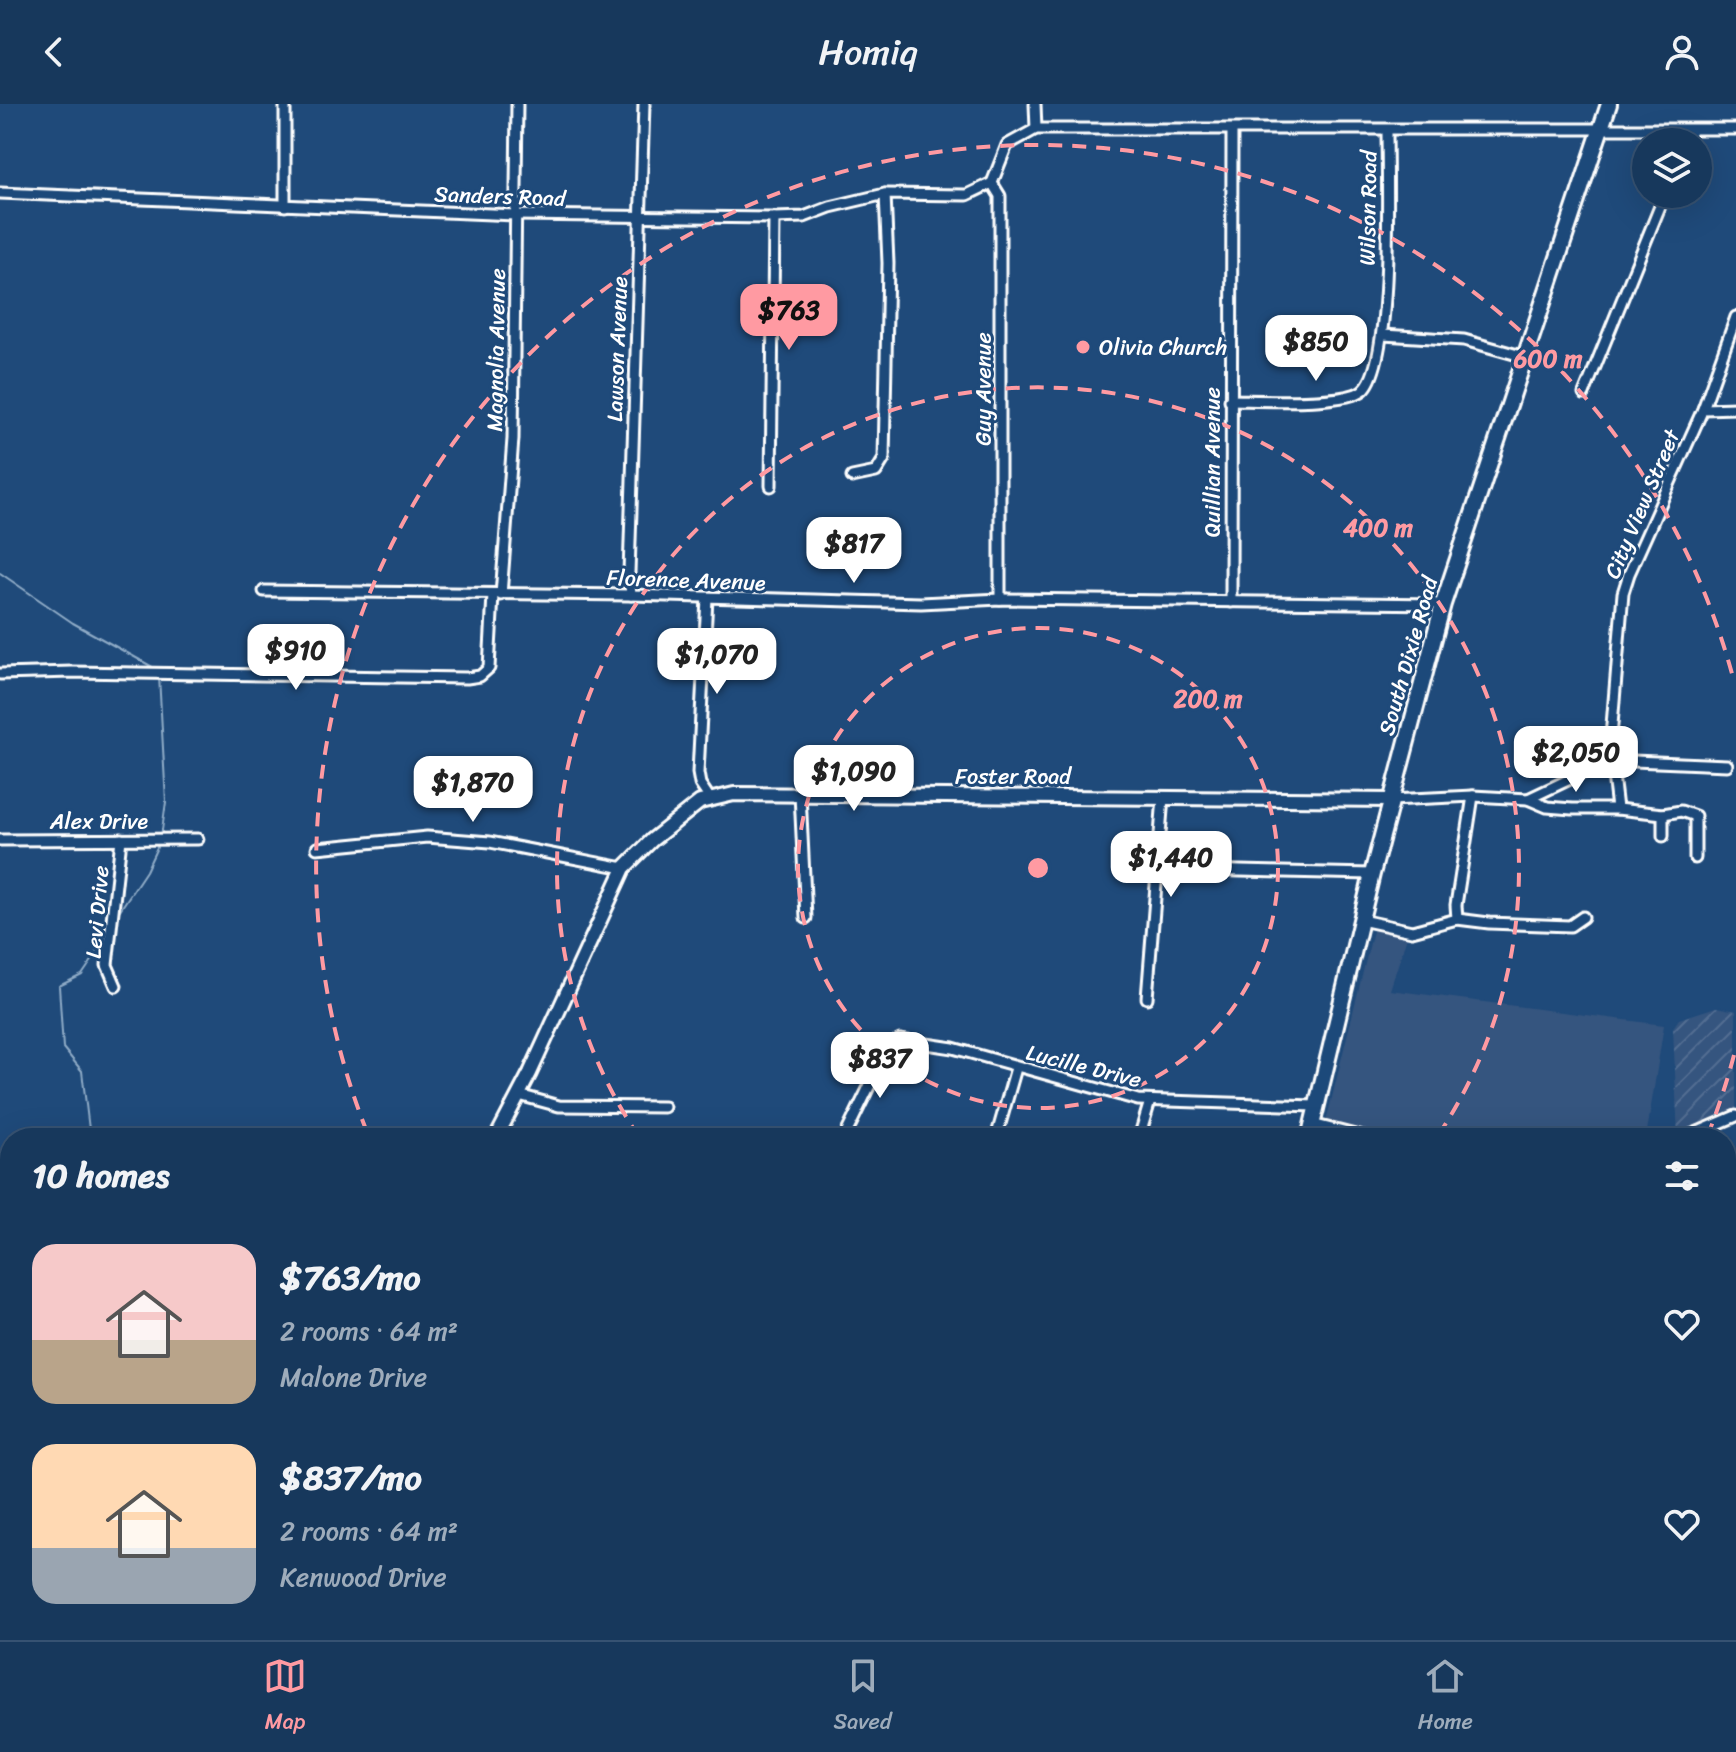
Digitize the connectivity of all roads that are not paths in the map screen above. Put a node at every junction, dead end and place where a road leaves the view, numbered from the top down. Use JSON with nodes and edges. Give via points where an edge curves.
{"nodes":[{"id":1,"x":285,"y":104,"type":"edge"},
{"id":2,"x":517,"y":104,"type":"edge"},
{"id":3,"x":644,"y":104,"type":"edge"},
{"id":4,"x":1035,"y":104,"type":"edge"},
{"id":5,"x":1609,"y":104,"type":"edge"},
{"id":6,"x":1036,"y":129,"type":"junction"},
{"id":7,"x":1736,"y":129,"type":"edge"},
{"id":8,"x":1387,"y":130,"type":"junction"},
{"id":9,"x":1712,"y":130,"type":"edge"},
{"id":10,"x":1232,"y":131,"type":"junction"},
{"id":11,"x":1601,"y":131,"type":"junction"},
{"id":12,"x":1632,"y":131,"type":"edge"},
{"id":13,"x":992,"y":183,"type":"junction"},
{"id":14,"x":0,"y":193,"type":"edge"},
{"id":15,"x":885,"y":194,"type":"junction"},
{"id":16,"x":285,"y":206,"type":"junction"},
{"id":17,"x":1659,"y":208,"type":"edge"},
{"id":18,"x":515,"y":215,"type":"junction"},
{"id":19,"x":639,"y":217,"type":"junction"},
{"id":20,"x":774,"y":218,"type":"junction"},
{"id":21,"x":1736,"y":317,"type":"edge"},
{"id":22,"x":1383,"y":335,"type":"junction"},
{"id":23,"x":1525,"y":357,"type":"junction"},
{"id":24,"x":1584,"y":394,"type":"dead end"},
{"id":25,"x":1230,"y":400,"type":"junction"},
{"id":26,"x":1736,"y":408,"type":"edge"},
{"id":27,"x":1703,"y":409,"type":"junction"},
{"id":28,"x":852,"y":477,"type":"dead end"},
{"id":29,"x":771,"y":486,"type":"dead end"},
{"id":30,"x":264,"y":591,"type":"dead end"},
{"id":31,"x":497,"y":595,"type":"junction"},
{"id":32,"x":631,"y":595,"type":"junction"},
{"id":33,"x":707,"y":598,"type":"junction"},
{"id":34,"x":1000,"y":599,"type":"junction"},
{"id":35,"x":1231,"y":602,"type":"junction"},
{"id":36,"x":1443,"y":604,"type":"junction"},
{"id":37,"x":0,"y":674,"type":"edge"},
{"id":38,"x":1610,"y":760,"type":"junction"},
{"id":39,"x":1727,"y":765,"type":"dead end"},
{"id":40,"x":800,"y":794,"type":"junction"},
{"id":41,"x":1473,"y":796,"type":"junction"},
{"id":42,"x":1163,"y":797,"type":"junction"},
{"id":43,"x":710,"y":799,"type":"junction"},
{"id":44,"x":1528,"y":799,"type":"junction"},
{"id":45,"x":1391,"y":800,"type":"junction"},
{"id":46,"x":1617,"y":809,"type":"junction"},
{"id":47,"x":1663,"y":814,"type":"junction"},
{"id":48,"x":1663,"y":836,"type":"dead end"},
{"id":49,"x":121,"y":839,"type":"junction"},
{"id":50,"x":198,"y":839,"type":"dead end"},
{"id":51,"x":0,"y":840,"type":"edge"},
{"id":52,"x":317,"y":848,"type":"dead end"},
{"id":53,"x":1695,"y":858,"type":"dead end"},
{"id":54,"x":624,"y":868,"type":"junction"},
{"id":55,"x":1157,"y":869,"type":"junction"},
{"id":56,"x":1372,"y":874,"type":"junction"},
{"id":57,"x":1583,"y":917,"type":"dead end"},
{"id":58,"x":806,"y":918,"type":"dead end"},
{"id":59,"x":1457,"y":919,"type":"junction"},
{"id":60,"x":1361,"y":920,"type":"junction"},
{"id":61,"x":116,"y":986,"type":"dead end"},
{"id":62,"x":1147,"y":998,"type":"dead end"},
{"id":63,"x":1016,"y":1068,"type":"junction"},
{"id":64,"x":519,"y":1095,"type":"junction"},
{"id":65,"x":1150,"y":1101,"type":"junction"},
{"id":66,"x":1315,"y":1106,"type":"junction"},
{"id":67,"x":664,"y":1107,"type":"dead end"},
{"id":68,"x":1736,"y":1116,"type":"edge"},
{"id":69,"x":501,"y":1128,"type":"edge"},
{"id":70,"x":849,"y":1128,"type":"edge"},
{"id":71,"x":999,"y":1128,"type":"edge"},
{"id":72,"x":1142,"y":1128,"type":"edge"},
{"id":73,"x":1311,"y":1128,"type":"edge"},
{"id":74,"x":1708,"y":1128,"type":"edge"}],
"edges":[{"from":1,"to":16,"type":"street"},
{"from":2,"to":18,"type":"street","name":"Magnolia Avenue"},
{"from":3,"to":19,"type":"street","name":"Lawson Avenue"},
{"from":4,"to":6,"type":"street"},
{"from":5,"to":11,"type":"main road","name":"South Dixie Road"},
{"from":6,"to":10,"type":"street"},
{"from":6,"to":13,"type":"street","via":[[1007,145]]},
{"from":7,"to":9,"type":"street"},
{"from":8,"to":10,"type":"street"},
{"from":8,"to":11,"type":"street"},
{"from":8,"to":22,"type":"street","name":"Wilson Road"},
{"from":10,"to":25,"type":"street","name":"Quillian Avenue"},
{"from":11,"to":12,"type":"street"},
{"from":11,"to":23,"type":"main road","name":"South Dixie Road"},
{"from":13,"to":15,"type":"street","name":"Sanders Road","via":[[967,195]]},
{"from":13,"to":34,"type":"street","name":"Guy Avenue","via":[[1000,196]]},
{"from":14,"to":16,"type":"street","name":"Sanders Road"},
{"from":15,"to":20,"type":"street","name":"Sanders Road","via":[[804,217]]},
{"from":15,"to":28,"type":"street","via":[[884,459],[876,472]]},
{"from":16,"to":18,"type":"street","name":"Sanders Road"},
{"from":17,"to":24,"type":"street"},
{"from":18,"to":19,"type":"street","name":"Sanders Road"},
{"from":18,"to":31,"type":"street","name":"Magnolia Avenue","via":[[513,439]]},
{"from":19,"to":20,"type":"street","name":"Sanders Road"},
{"from":19,"to":32,"type":"street","name":"Lawson Avenue"},
{"from":20,"to":29,"type":"street"},
{"from":21,"to":27,"type":"street","name":"City View Street"},
{"from":22,"to":23,"type":"street","via":[[1464,340]]},
{"from":22,"to":25,"type":"street","name":"Wilson Road","via":[[1363,391],[1338,399]]},
{"from":23,"to":36,"type":"main road","name":"South Dixie Road"},
{"from":25,"to":35,"type":"street","name":"Quillian Avenue"},
{"from":26,"to":27,"type":"street"},
{"from":27,"to":38,"type":"street","name":"City View Street","via":[[1623,593]]},
{"from":30,"to":31,"type":"street","name":"Florence Avenue"},
{"from":31,"to":32,"type":"street","name":"Florence Avenue"},
{"from":31,"to":37,"type":"street","name":"Magnolia Avenue","via":[[489,668],[480,676]]},
{"from":32,"to":33,"type":"street","name":"Florence Avenue"},
{"from":33,"to":34,"type":"street","name":"Florence Avenue","via":[[921,603]]},
{"from":33,"to":43,"type":"street","via":[[698,773]]},
{"from":34,"to":35,"type":"street","name":"Florence Avenue"},
{"from":35,"to":36,"type":"street","name":"Florence Avenue"},
{"from":36,"to":45,"type":"main road","name":"South Dixie Road"},
{"from":38,"to":39,"type":"street"},
{"from":38,"to":44,"type":"street"},
{"from":38,"to":46,"type":"street","name":"City View Street"},
{"from":40,"to":42,"type":"street","name":"Foster Road"},
{"from":40,"to":43,"type":"street","name":"Foster Road"},
{"from":40,"to":58,"type":"street"},
{"from":41,"to":44,"type":"street"},
{"from":41,"to":45,"type":"street"},
{"from":41,"to":59,"type":"street"},
{"from":42,"to":45,"type":"street","name":"Foster Road"},
{"from":42,"to":55,"type":"street"},
{"from":43,"to":54,"type":"street","name":"Foster Road","via":[[691,808]]},
{"from":44,"to":46,"type":"street","via":[[1547,807]]},
{"from":45,"to":56,"type":"main road","name":"South Dixie Road"},
{"from":46,"to":47,"type":"street"},
{"from":47,"to":48,"type":"street"},
{"from":47,"to":53,"type":"street","via":[[1681,811],[1695,816]]},
{"from":49,"to":50,"type":"street","name":"Alex Drive"},
{"from":49,"to":51,"type":"street","name":"Alex Drive"},
{"from":49,"to":61,"type":"street","name":"Levi Drive","via":[[107,965]]},
{"from":52,"to":54,"type":"street","via":[[427,837],[490,842]]},
{"from":54,"to":64,"type":"street","name":"Foster Road"},
{"from":55,"to":56,"type":"street"},
{"from":55,"to":62,"type":"street"},
{"from":56,"to":60,"type":"main road","name":"South Dixie Road"},
{"from":57,"to":59,"type":"street","via":[[1570,926]]},
{"from":59,"to":60,"type":"street","via":[[1412,931]]},
{"from":60,"to":66,"type":"main road","name":"South Dixie Road"},
{"from":63,"to":65,"type":"street","name":"Lucille Drive"},
{"from":63,"to":70,"type":"street","name":"Lucille Drive","via":[[953,1048],[895,1042]]},
{"from":63,"to":71,"type":"street"},
{"from":64,"to":67,"type":"street","via":[[559,1106]]},
{"from":64,"to":69,"type":"street","name":"Foster Road"},
{"from":65,"to":66,"type":"street","name":"Lucille Drive"},
{"from":65,"to":72,"type":"street"},
{"from":66,"to":73,"type":"main road","name":"South Dixie Road"},
{"from":68,"to":74,"type":"street"}]}
